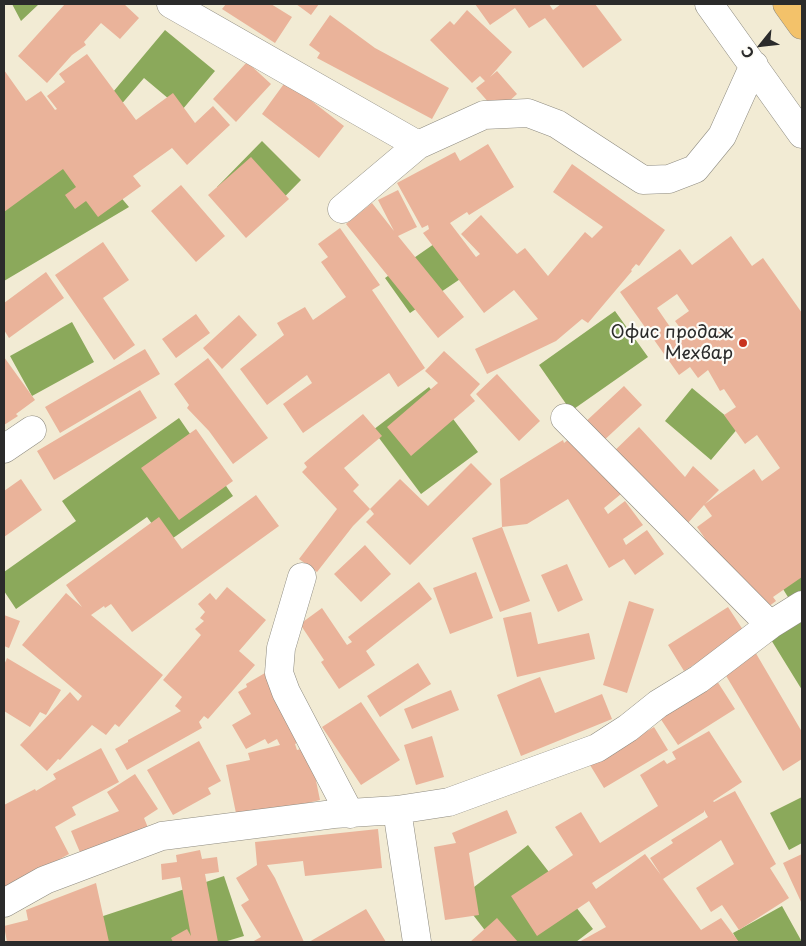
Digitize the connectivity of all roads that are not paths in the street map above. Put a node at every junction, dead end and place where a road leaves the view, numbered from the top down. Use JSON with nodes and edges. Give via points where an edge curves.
{"nodes":[{"id":1,"x":170,"y":4,"type":"edge"},
{"id":2,"x":709,"y":4,"type":"edge"},
{"id":3,"x":787,"y":4,"type":"edge"},
{"id":4,"x":802,"y":24,"type":"edge"},
{"id":5,"x":754,"y":65,"type":"junction"},
{"id":6,"x":802,"y":134,"type":"edge"},
{"id":7,"x":418,"y":145,"type":"junction"},
{"id":8,"x":342,"y":209,"type":"dead end"},
{"id":9,"x":565,"y":418,"type":"dead end"},
{"id":10,"x":32,"y":430,"type":"dead end"},
{"id":11,"x":4,"y":449,"type":"edge"},
{"id":12,"x":302,"y":578,"type":"dead end"},
{"id":13,"x":802,"y":605,"type":"edge"},
{"id":14,"x":770,"y":625,"type":"junction"},
{"id":15,"x":397,"y":810,"type":"junction"},
{"id":16,"x":350,"y":814,"type":"junction"},
{"id":17,"x":4,"y":903,"type":"edge"},
{"id":18,"x":417,"y":942,"type":"edge"}],
"edges":[{"from":1,"to":7,"type":"street"},
{"from":2,"to":5,"type":"street"},
{"from":3,"to":4,"type":"highway"},
{"from":5,"to":6,"type":"street"},
{"from":5,"to":7,"type":"street","via":[[722,136],[695,169],[669,179],[643,180],[557,124],[528,112],[484,115]]},
{"from":7,"to":8,"type":"street"},
{"from":9,"to":14,"type":"street"},
{"from":10,"to":11,"type":"street"},
{"from":12,"to":16,"type":"street","via":[[281,648],[279,673]]},
{"from":13,"to":14,"type":"street"},
{"from":14,"to":15,"type":"street","via":[[699,679],[597,748],[449,802]]},
{"from":15,"to":16,"type":"street"},
{"from":15,"to":18,"type":"street"},
{"from":16,"to":17,"type":"street","via":[[162,836],[45,880]]}]}
